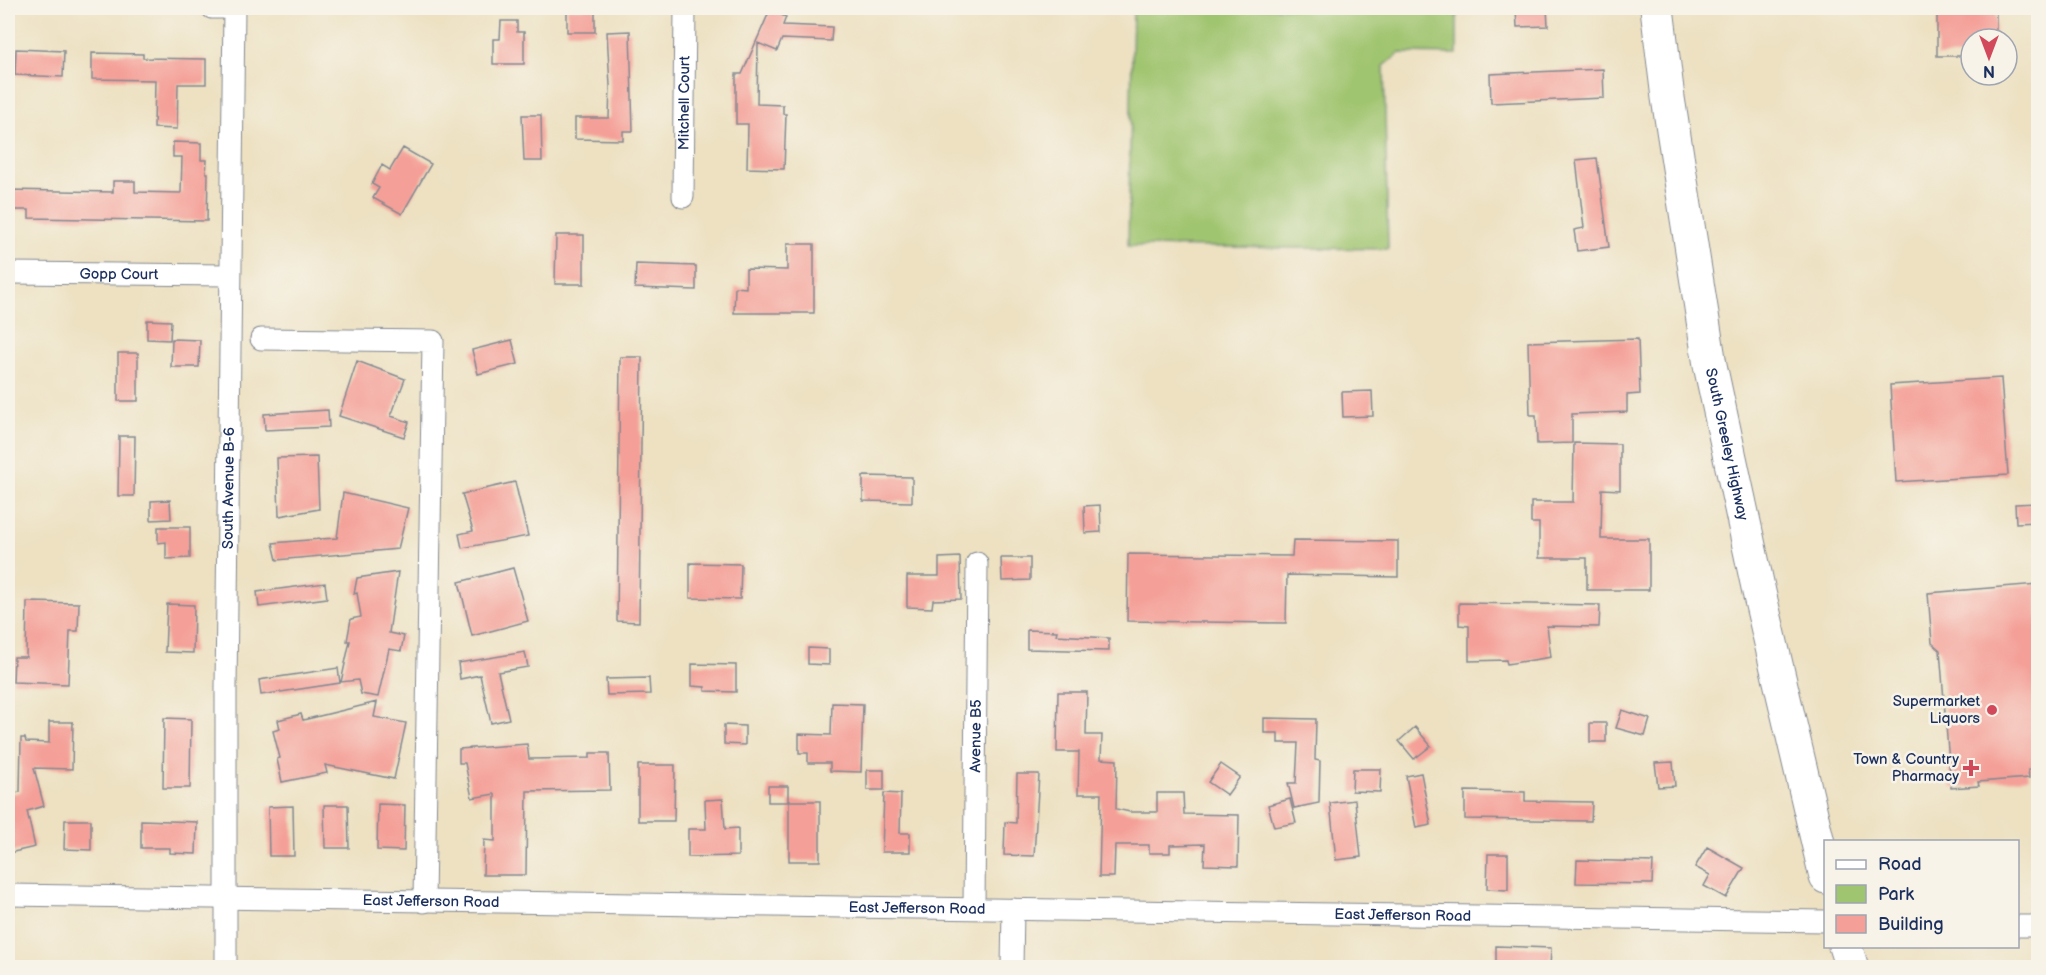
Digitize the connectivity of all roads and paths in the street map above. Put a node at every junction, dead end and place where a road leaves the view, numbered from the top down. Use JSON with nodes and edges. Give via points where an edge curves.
{"nodes":[{"id":1,"x":212,"y":8,"type":"edge"},
{"id":2,"x":234,"y":8,"type":"edge"},
{"id":3,"x":686,"y":8,"type":"edge"},
{"id":4,"x":1657,"y":8,"type":"edge"},
{"id":5,"x":683,"y":197,"type":"dead end"},
{"id":6,"x":8,"y":273,"type":"edge"},
{"id":7,"x":230,"y":275,"type":"junction"},
{"id":8,"x":261,"y":339,"type":"dead end"},
{"id":9,"x":977,"y":563,"type":"dead end"},
{"id":10,"x":1824,"y":868,"type":"edge"},
{"id":11,"x":8,"y":895,"type":"edge"},
{"id":12,"x":227,"y":899,"type":"junction"},
{"id":13,"x":424,"y":902,"type":"junction"},
{"id":14,"x":974,"y":908,"type":"junction"},
{"id":15,"x":1014,"y":909,"type":"junction"},
{"id":16,"x":1824,"y":921,"type":"edge"},
{"id":17,"x":2019,"y":926,"type":"edge"},
{"id":18,"x":2038,"y":926,"type":"edge"},
{"id":19,"x":1846,"y":948,"type":"edge"},
{"id":20,"x":226,"y":968,"type":"edge"},
{"id":21,"x":1012,"y":968,"type":"edge"},
{"id":22,"x":1852,"y":968,"type":"edge"}],
"edges":[{"from":1,"to":2,"type":"street"},
{"from":2,"to":7,"type":"street","name":"South Avenue B-6"},
{"from":3,"to":5,"type":"street","name":"Mitchell Court"},
{"from":4,"to":10,"type":"highway","name":"South Greeley Highway","via":[[1710,365]]},
{"from":6,"to":7,"type":"street","name":"Gopp Court"},
{"from":7,"to":12,"type":"street","name":"South Avenue B-6"},
{"from":8,"to":13,"type":"street","via":[[433,341]]},
{"from":9,"to":14,"type":"street","name":"Avenue B5"},
{"from":11,"to":12,"type":"street","name":"East Jefferson Road"},
{"from":12,"to":13,"type":"street","name":"East Jefferson Road"},
{"from":12,"to":20,"type":"street","name":"South Avenue B-6"},
{"from":13,"to":14,"type":"street","name":"East Jefferson Road"},
{"from":14,"to":15,"type":"street","name":"East Jefferson Road"},
{"from":15,"to":16,"type":"street","name":"East Jefferson Road"},
{"from":15,"to":21,"type":"street"},
{"from":17,"to":18,"type":"street"},
{"from":19,"to":22,"type":"highway"}]}
